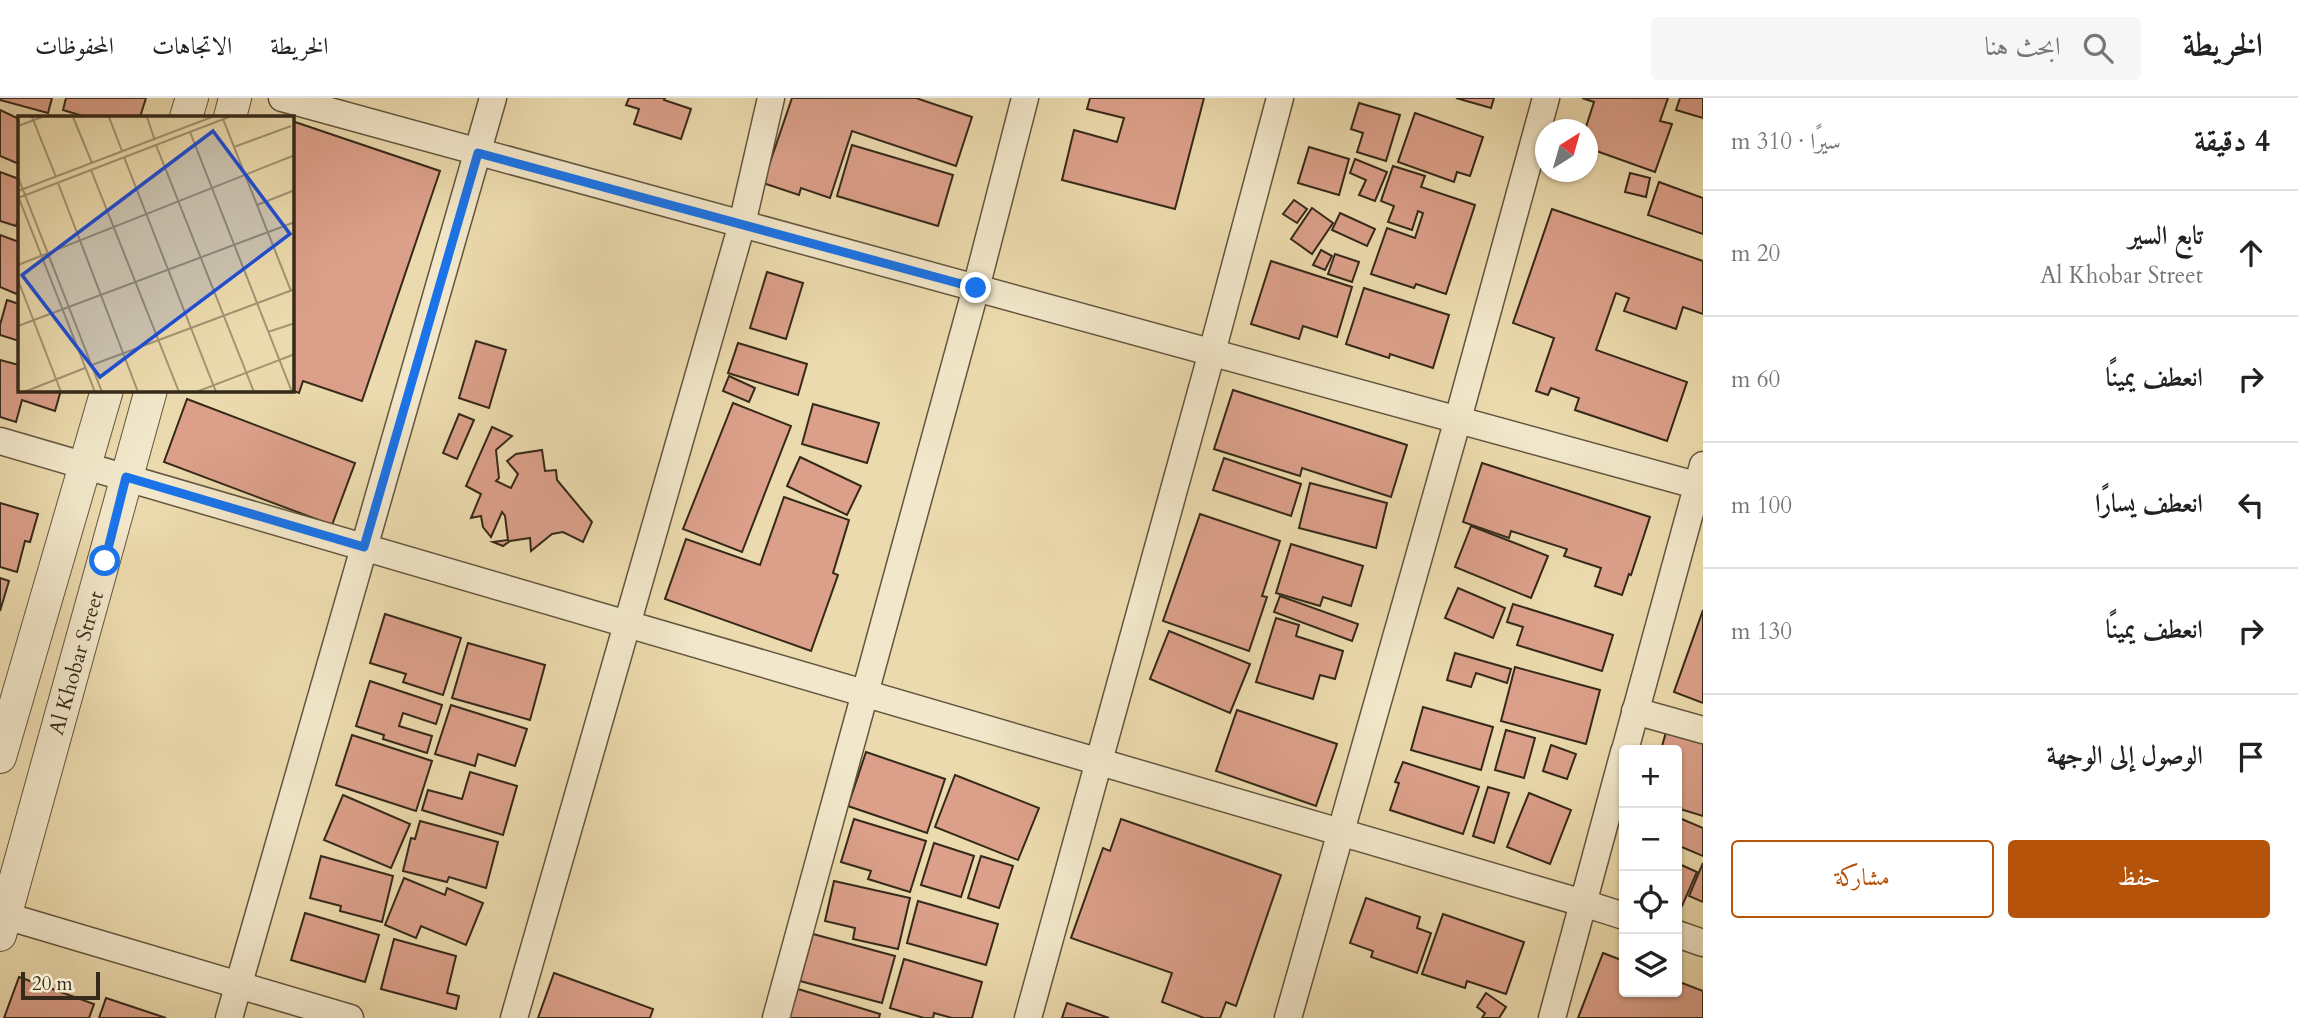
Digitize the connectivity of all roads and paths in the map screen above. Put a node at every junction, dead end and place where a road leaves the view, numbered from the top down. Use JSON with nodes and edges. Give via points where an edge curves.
{"nodes":[{"id":1,"x":192,"y":98,"type":"edge"},
{"id":2,"x":235,"y":98,"type":"edge"},
{"id":3,"x":282,"y":98,"type":"edge"},
{"id":4,"x":494,"y":98,"type":"edge"},
{"id":5,"x":771,"y":98,"type":"edge"},
{"id":6,"x":1025,"y":98,"type":"edge"},
{"id":7,"x":1280,"y":98,"type":"edge"},
{"id":8,"x":1546,"y":98,"type":"edge"},
{"id":9,"x":186,"y":116,"type":"edge"},
{"id":10,"x":230,"y":116,"type":"edge"},
{"id":11,"x":478,"y":153,"type":"junction"},
{"id":12,"x":742,"y":224,"type":"junction"},
{"id":13,"x":976,"y":288,"type":"junction"},
{"id":14,"x":1212,"y":352,"type":"junction"},
{"id":15,"x":106,"y":392,"type":"edge"},
{"id":16,"x":150,"y":392,"type":"edge"},
{"id":17,"x":1458,"y":419,"type":"junction"},
{"id":18,"x":0,"y":441,"type":"edge"},
{"id":19,"x":85,"y":465,"type":"junction"},
{"id":20,"x":126,"y":477,"type":"junction"},
{"id":21,"x":1701,"y":479,"type":"edge"},
{"id":22,"x":364,"y":547,"type":"junction"},
{"id":23,"x":627,"y":624,"type":"junction"},
{"id":24,"x":865,"y":693,"type":"junction"},
{"id":25,"x":1635,"y":711,"type":"junction"},
{"id":26,"x":1703,"y":730,"type":"edge"},
{"id":27,"x":1626,"y":745,"type":"edge"},
{"id":28,"x":0,"y":757,"type":"edge"},
{"id":29,"x":1099,"y":761,"type":"junction"},
{"id":30,"x":1619,"y":770,"type":"edge"},
{"id":31,"x":1340,"y":832,"type":"junction"},
{"id":32,"x":1583,"y":903,"type":"junction"},
{"id":33,"x":1619,"y":914,"type":"edge"},
{"id":34,"x":3,"y":925,"type":"edge"},
{"id":35,"x":1682,"y":936,"type":"edge"},
{"id":36,"x":1703,"y":943,"type":"edge"},
{"id":37,"x":239,"y":985,"type":"junction"},
{"id":38,"x":229,"y":1018,"type":"edge"},
{"id":39,"x":350,"y":1018,"type":"edge"},
{"id":40,"x":514,"y":1018,"type":"edge"},
{"id":41,"x":776,"y":1018,"type":"edge"},
{"id":42,"x":1028,"y":1018,"type":"edge"},
{"id":43,"x":1288,"y":1018,"type":"edge"},
{"id":44,"x":1552,"y":1018,"type":"edge"}],
"edges":[{"from":1,"to":9,"type":"street"},
{"from":2,"to":10,"type":"street"},
{"from":3,"to":11,"type":"street"},
{"from":4,"to":11,"type":"street"},
{"from":5,"to":12,"type":"street"},
{"from":6,"to":13,"type":"street"},
{"from":7,"to":14,"type":"street"},
{"from":8,"to":17,"type":"street"},
{"from":11,"to":12,"type":"street"},
{"from":11,"to":22,"type":"street"},
{"from":12,"to":13,"type":"street"},
{"from":12,"to":23,"type":"street"},
{"from":13,"to":14,"type":"street"},
{"from":13,"to":24,"type":"street"},
{"from":14,"to":17,"type":"street"},
{"from":14,"to":29,"type":"street"},
{"from":15,"to":19,"type":"street"},
{"from":16,"to":20,"type":"street","name":"Al Khobar Street"},
{"from":17,"to":21,"type":"street"},
{"from":17,"to":31,"type":"street"},
{"from":18,"to":19,"type":"street"},
{"from":19,"to":20,"type":"street"},
{"from":19,"to":28,"type":"street"},
{"from":20,"to":22,"type":"street"},
{"from":20,"to":34,"type":"street","name":"Al Khobar Street"},
{"from":21,"to":25,"type":"street"},
{"from":22,"to":23,"type":"street"},
{"from":22,"to":37,"type":"street"},
{"from":23,"to":24,"type":"street"},
{"from":23,"to":40,"type":"street"},
{"from":24,"to":29,"type":"street"},
{"from":24,"to":41,"type":"street"},
{"from":25,"to":26,"type":"street"},
{"from":25,"to":27,"type":"street"},
{"from":29,"to":31,"type":"street"},
{"from":29,"to":42,"type":"street"},
{"from":30,"to":32,"type":"street"},
{"from":31,"to":32,"type":"street"},
{"from":31,"to":43,"type":"street"},
{"from":32,"to":33,"type":"street"},
{"from":32,"to":44,"type":"street"},
{"from":34,"to":37,"type":"street"},
{"from":35,"to":36,"type":"street"},
{"from":37,"to":38,"type":"street"},
{"from":37,"to":39,"type":"street"}]}
